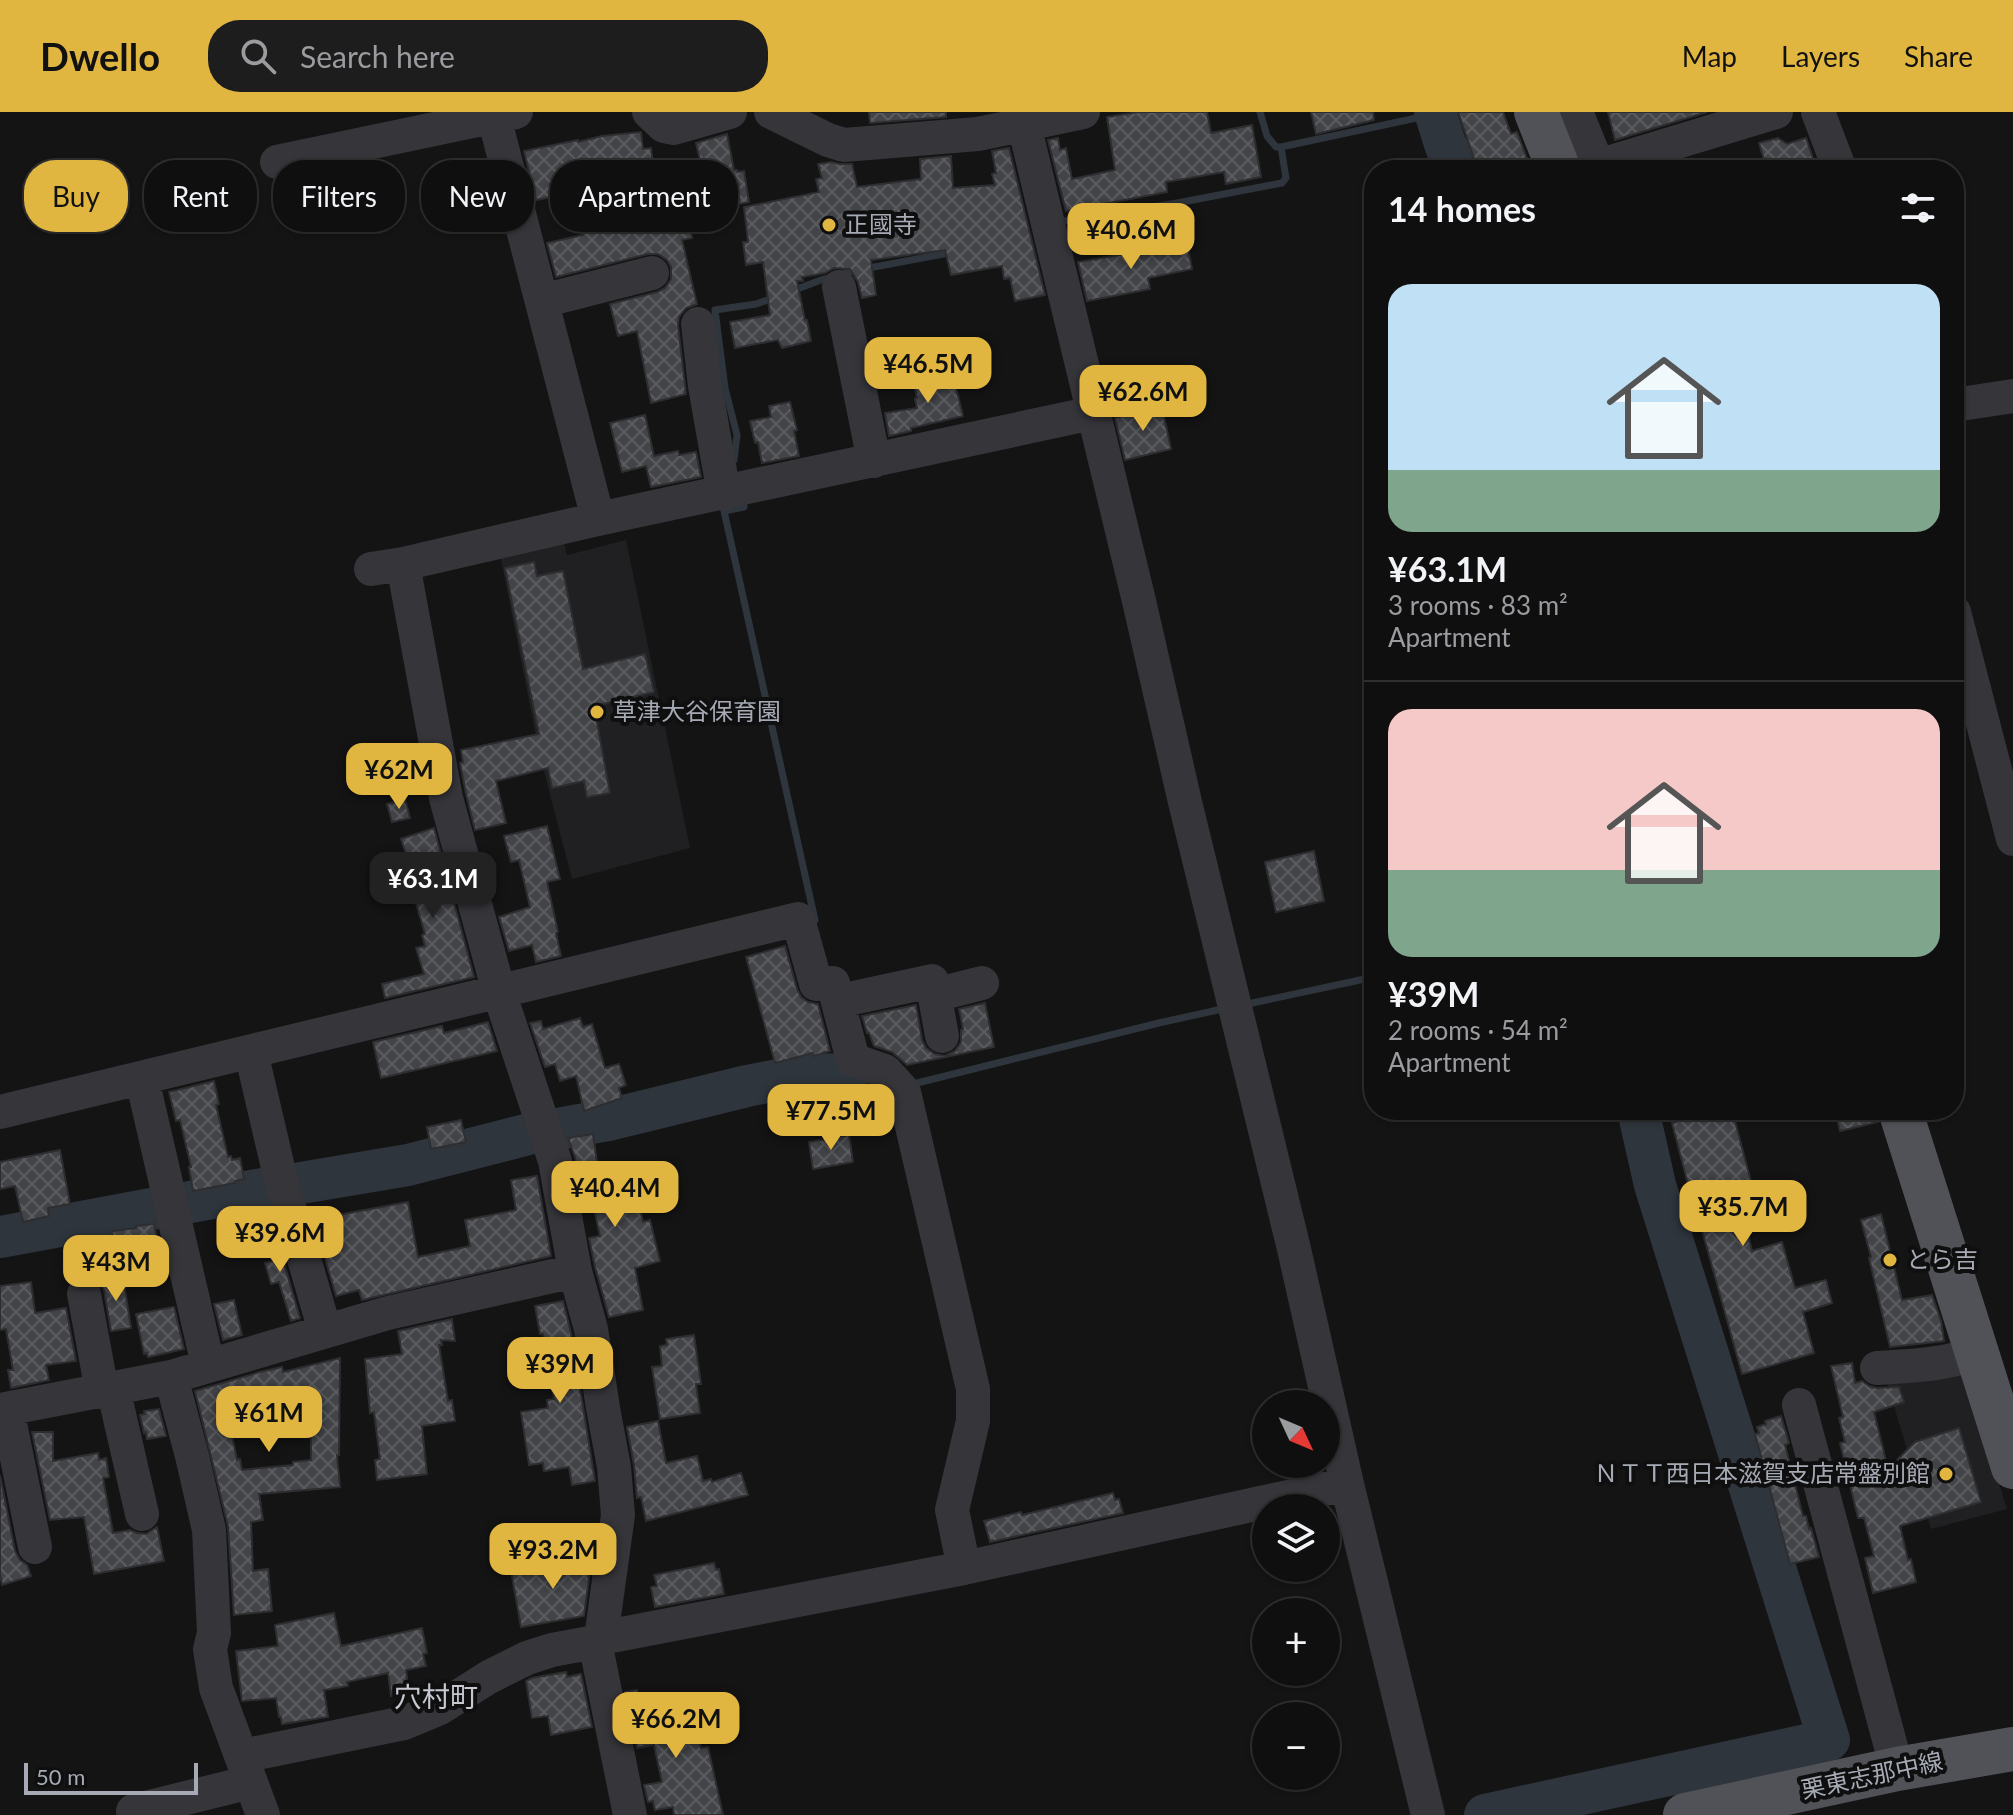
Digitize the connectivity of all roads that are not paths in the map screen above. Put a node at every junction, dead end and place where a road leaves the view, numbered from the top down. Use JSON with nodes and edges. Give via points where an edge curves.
{"nodes":[{"id":1,"x":649,"y":112,"type":"edge"},
{"id":2,"x":730,"y":112,"type":"edge"},
{"id":3,"x":771,"y":112,"type":"edge"},
{"id":4,"x":1083,"y":112,"type":"edge"},
{"id":5,"x":1536,"y":112,"type":"edge"},
{"id":6,"x":1576,"y":112,"type":"edge"},
{"id":7,"x":1776,"y":112,"type":"edge"},
{"id":8,"x":1818,"y":112,"type":"edge"},
{"id":9,"x":496,"y":114,"type":"edge"},
{"id":10,"x":1022,"y":118,"type":"edge"},
{"id":11,"x":286,"y":160,"type":"edge"},
{"id":12,"x":1555,"y":160,"type":"edge"},
{"id":13,"x":1596,"y":160,"type":"edge"},
{"id":14,"x":1618,"y":160,"type":"edge"},
{"id":15,"x":1836,"y":160,"type":"edge"},
{"id":16,"x":652,"y":273,"type":"dead end"},
{"id":17,"x":839,"y":287,"type":"dead end"},
{"id":18,"x":542,"y":301,"type":"junction"},
{"id":19,"x":698,"y":324,"type":"dead end"},
{"id":20,"x":2013,"y":396,"type":"edge"},
{"id":21,"x":1964,"y":403,"type":"edge"},
{"id":22,"x":1093,"y":413,"type":"junction"},
{"id":23,"x":874,"y":461,"type":"junction"},
{"id":24,"x":724,"y":494,"type":"junction"},
{"id":25,"x":598,"y":519,"type":"junction"},
{"id":26,"x":1964,"y":650,"type":"edge"},
{"id":27,"x":2013,"y":839,"type":"edge"},
{"id":28,"x":982,"y":983,"type":"dead end"},
{"id":29,"x":499,"y":992,"type":"junction"},
{"id":30,"x":935,"y":995,"type":"junction"},
{"id":31,"x":839,"y":1001,"type":"junction"},
{"id":32,"x":942,"y":1036,"type":"dead end"},
{"id":33,"x":251,"y":1052,"type":"junction"},
{"id":34,"x":142,"y":1079,"type":"junction"},
{"id":35,"x":0,"y":1112,"type":"edge"},
{"id":36,"x":1903,"y":1120,"type":"edge"},
{"id":37,"x":575,"y":1271,"type":"junction"},
{"id":38,"x":84,"y":1294,"type":"dead end"},
{"id":39,"x":325,"y":1331,"type":"junction"},
{"id":40,"x":1977,"y":1353,"type":"junction"},
{"id":41,"x":208,"y":1365,"type":"junction"},
{"id":42,"x":1877,"y":1368,"type":"dead end"},
{"id":43,"x":171,"y":1377,"type":"junction"},
{"id":44,"x":108,"y":1390,"type":"junction"},
{"id":45,"x":1799,"y":1405,"type":"dead end"},
{"id":46,"x":4,"y":1410,"type":"edge"},
{"id":47,"x":2013,"y":1467,"type":"edge"},
{"id":48,"x":1347,"y":1484,"type":"junction"},
{"id":49,"x":142,"y":1514,"type":"dead end"},
{"id":50,"x":35,"y":1547,"type":"dead end"},
{"id":51,"x":964,"y":1568,"type":"junction"},
{"id":52,"x":598,"y":1640,"type":"junction"},
{"id":53,"x":2013,"y":1749,"type":"edge"},
{"id":54,"x":246,"y":1769,"type":"junction"},
{"id":55,"x":1897,"y":1769,"type":"junction"},
{"id":56,"x":1796,"y":1804,"type":"edge"},
{"id":57,"x":133,"y":1811,"type":"dead end"},
{"id":58,"x":263,"y":1815,"type":"edge"},
{"id":59,"x":630,"y":1815,"type":"edge"},
{"id":60,"x":1428,"y":1815,"type":"edge"},
{"id":61,"x":1685,"y":1815,"type":"edge"}],
"edges":[{"from":1,"to":2,"type":"street","via":[[674,128]]},
{"from":3,"to":10,"type":"street","via":[[844,145],[978,134]]},
{"from":4,"to":10,"type":"street"},
{"from":5,"to":12,"type":"main road"},
{"from":6,"to":13,"type":"street"},
{"from":7,"to":14,"type":"street"},
{"from":8,"to":15,"type":"street"},
{"from":9,"to":11,"type":"street"},
{"from":9,"to":18,"type":"street"},
{"from":10,"to":22,"type":"street"},
{"from":16,"to":18,"type":"street"},
{"from":17,"to":23,"type":"street"},
{"from":18,"to":25,"type":"street"},
{"from":19,"to":24,"type":"street"},
{"from":20,"to":21,"type":"street"},
{"from":22,"to":23,"type":"street"},
{"from":22,"to":48,"type":"street"},
{"from":23,"to":24,"type":"street"},
{"from":24,"to":25,"type":"street"},
{"from":25,"to":29,"type":"street","via":[[387,566]]},
{"from":26,"to":27,"type":"street"},
{"from":28,"to":30,"type":"street"},
{"from":29,"to":31,"type":"street","via":[[798,919],[816,984],[833,983]]},
{"from":29,"to":33,"type":"street"},
{"from":29,"to":37,"type":"street","via":[[555,1161]]},
{"from":30,"to":31,"type":"street","via":[[932,981]]},
{"from":30,"to":32,"type":"street"},
{"from":31,"to":51,"type":"street","via":[[853,1060],[885,1071],[904,1092],[973,1389],[973,1421],[952,1510]]},
{"from":33,"to":34,"type":"street"},
{"from":33,"to":39,"type":"street"},
{"from":34,"to":35,"type":"street"},
{"from":34,"to":41,"type":"street"},
{"from":36,"to":40,"type":"main road"},
{"from":37,"to":39,"type":"street"},
{"from":37,"to":52,"type":"street","via":[[591,1329],[618,1515]]},
{"from":38,"to":44,"type":"street"},
{"from":39,"to":41,"type":"street"},
{"from":40,"to":42,"type":"street","via":[[1934,1365]]},
{"from":40,"to":47,"type":"main road"},
{"from":41,"to":43,"type":"street"},
{"from":43,"to":44,"type":"street"},
{"from":43,"to":54,"type":"street","via":[[209,1530],[214,1633],[210,1649],[216,1688]]},
{"from":44,"to":46,"type":"street"},
{"from":44,"to":49,"type":"street"},
{"from":45,"to":55,"type":"street"},
{"from":46,"to":50,"type":"street"},
{"from":48,"to":51,"type":"street"},
{"from":48,"to":60,"type":"street"},
{"from":51,"to":52,"type":"street"},
{"from":52,"to":54,"type":"street","via":[[527,1658],[404,1723]]},
{"from":52,"to":59,"type":"street"},
{"from":53,"to":55,"type":"main road","name":"栗東志那中線"},
{"from":54,"to":57,"type":"street"},
{"from":54,"to":58,"type":"street"},
{"from":55,"to":56,"type":"main road","name":"栗東志那中線"},
{"from":56,"to":61,"type":"main road","name":"栗東志那中線"}]}
